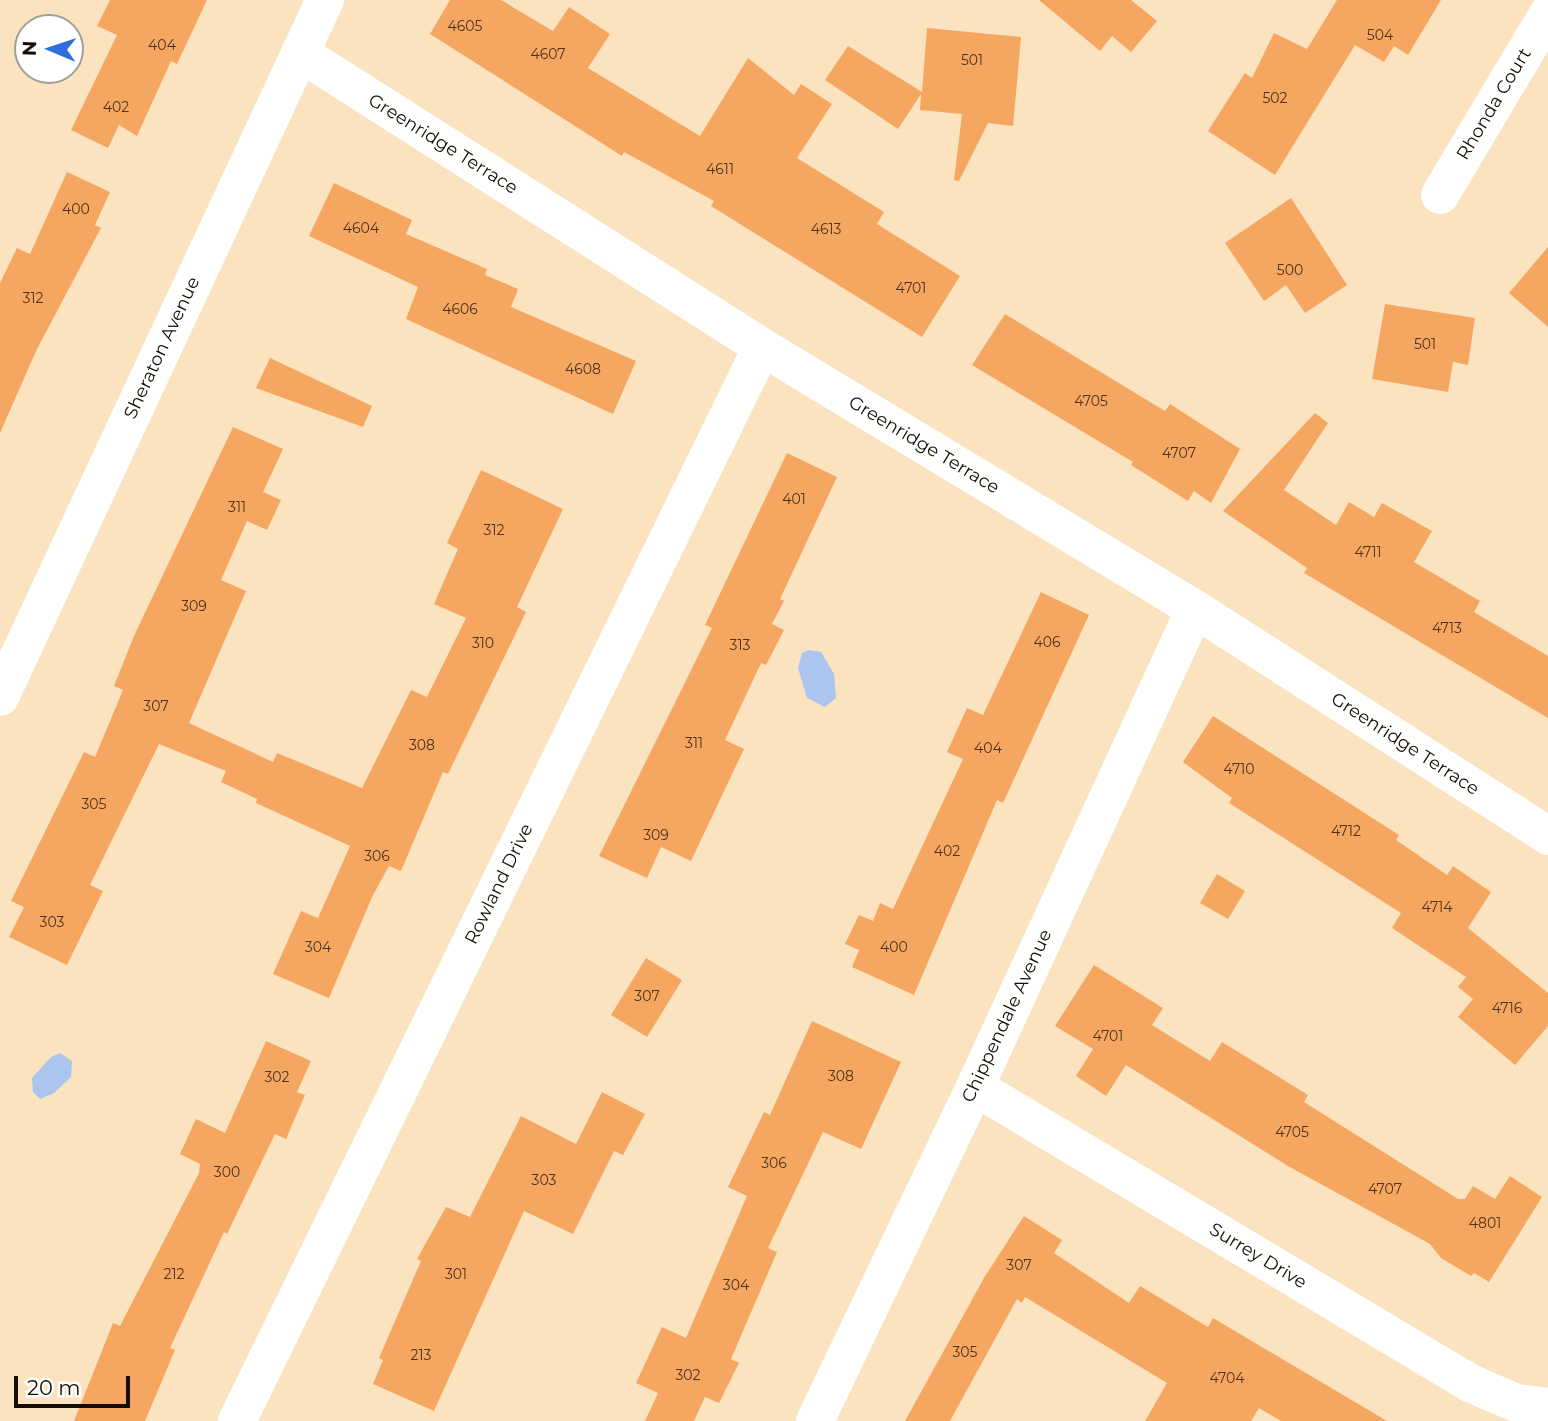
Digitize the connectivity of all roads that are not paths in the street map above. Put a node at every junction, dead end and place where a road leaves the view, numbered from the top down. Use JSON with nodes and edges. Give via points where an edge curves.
{"nodes":[{"id":1,"x":325,"y":0,"type":"edge"},
{"id":2,"x":1548,"y":14,"type":"edge"},
{"id":3,"x":300,"y":53,"type":"junction"},
{"id":4,"x":1440,"y":195,"type":"dead end"},
{"id":5,"x":762,"y":347,"type":"junction"},
{"id":6,"x":1195,"y":609,"type":"junction"},
{"id":7,"x":0,"y":697,"type":"edge"},
{"id":8,"x":1548,"y":836,"type":"edge"},
{"id":9,"x":975,"y":1087,"type":"junction"},
{"id":10,"x":1548,"y":1408,"type":"edge"},
{"id":11,"x":237,"y":1421,"type":"edge"},
{"id":12,"x":815,"y":1421,"type":"edge"}],
"edges":[{"from":1,"to":3,"type":"street","name":"Sheraton Avenue"},
{"from":2,"to":4,"type":"street","name":"Rhonda Court"},
{"from":3,"to":5,"type":"street","name":"Greenridge Terrace"},
{"from":3,"to":7,"type":"street","name":"Sheraton Avenue"},
{"from":5,"to":6,"type":"street","name":"Greenridge Terrace"},
{"from":5,"to":11,"type":"street","name":"Rowland Drive"},
{"from":6,"to":8,"type":"street","name":"Greenridge Terrace"},
{"from":6,"to":9,"type":"street","name":"Chippendale Avenue"},
{"from":9,"to":10,"type":"street","name":"Surrey Drive","via":[[1470,1383],[1516,1403]]},
{"from":9,"to":12,"type":"street","name":"Chippendale Avenue"}]}
